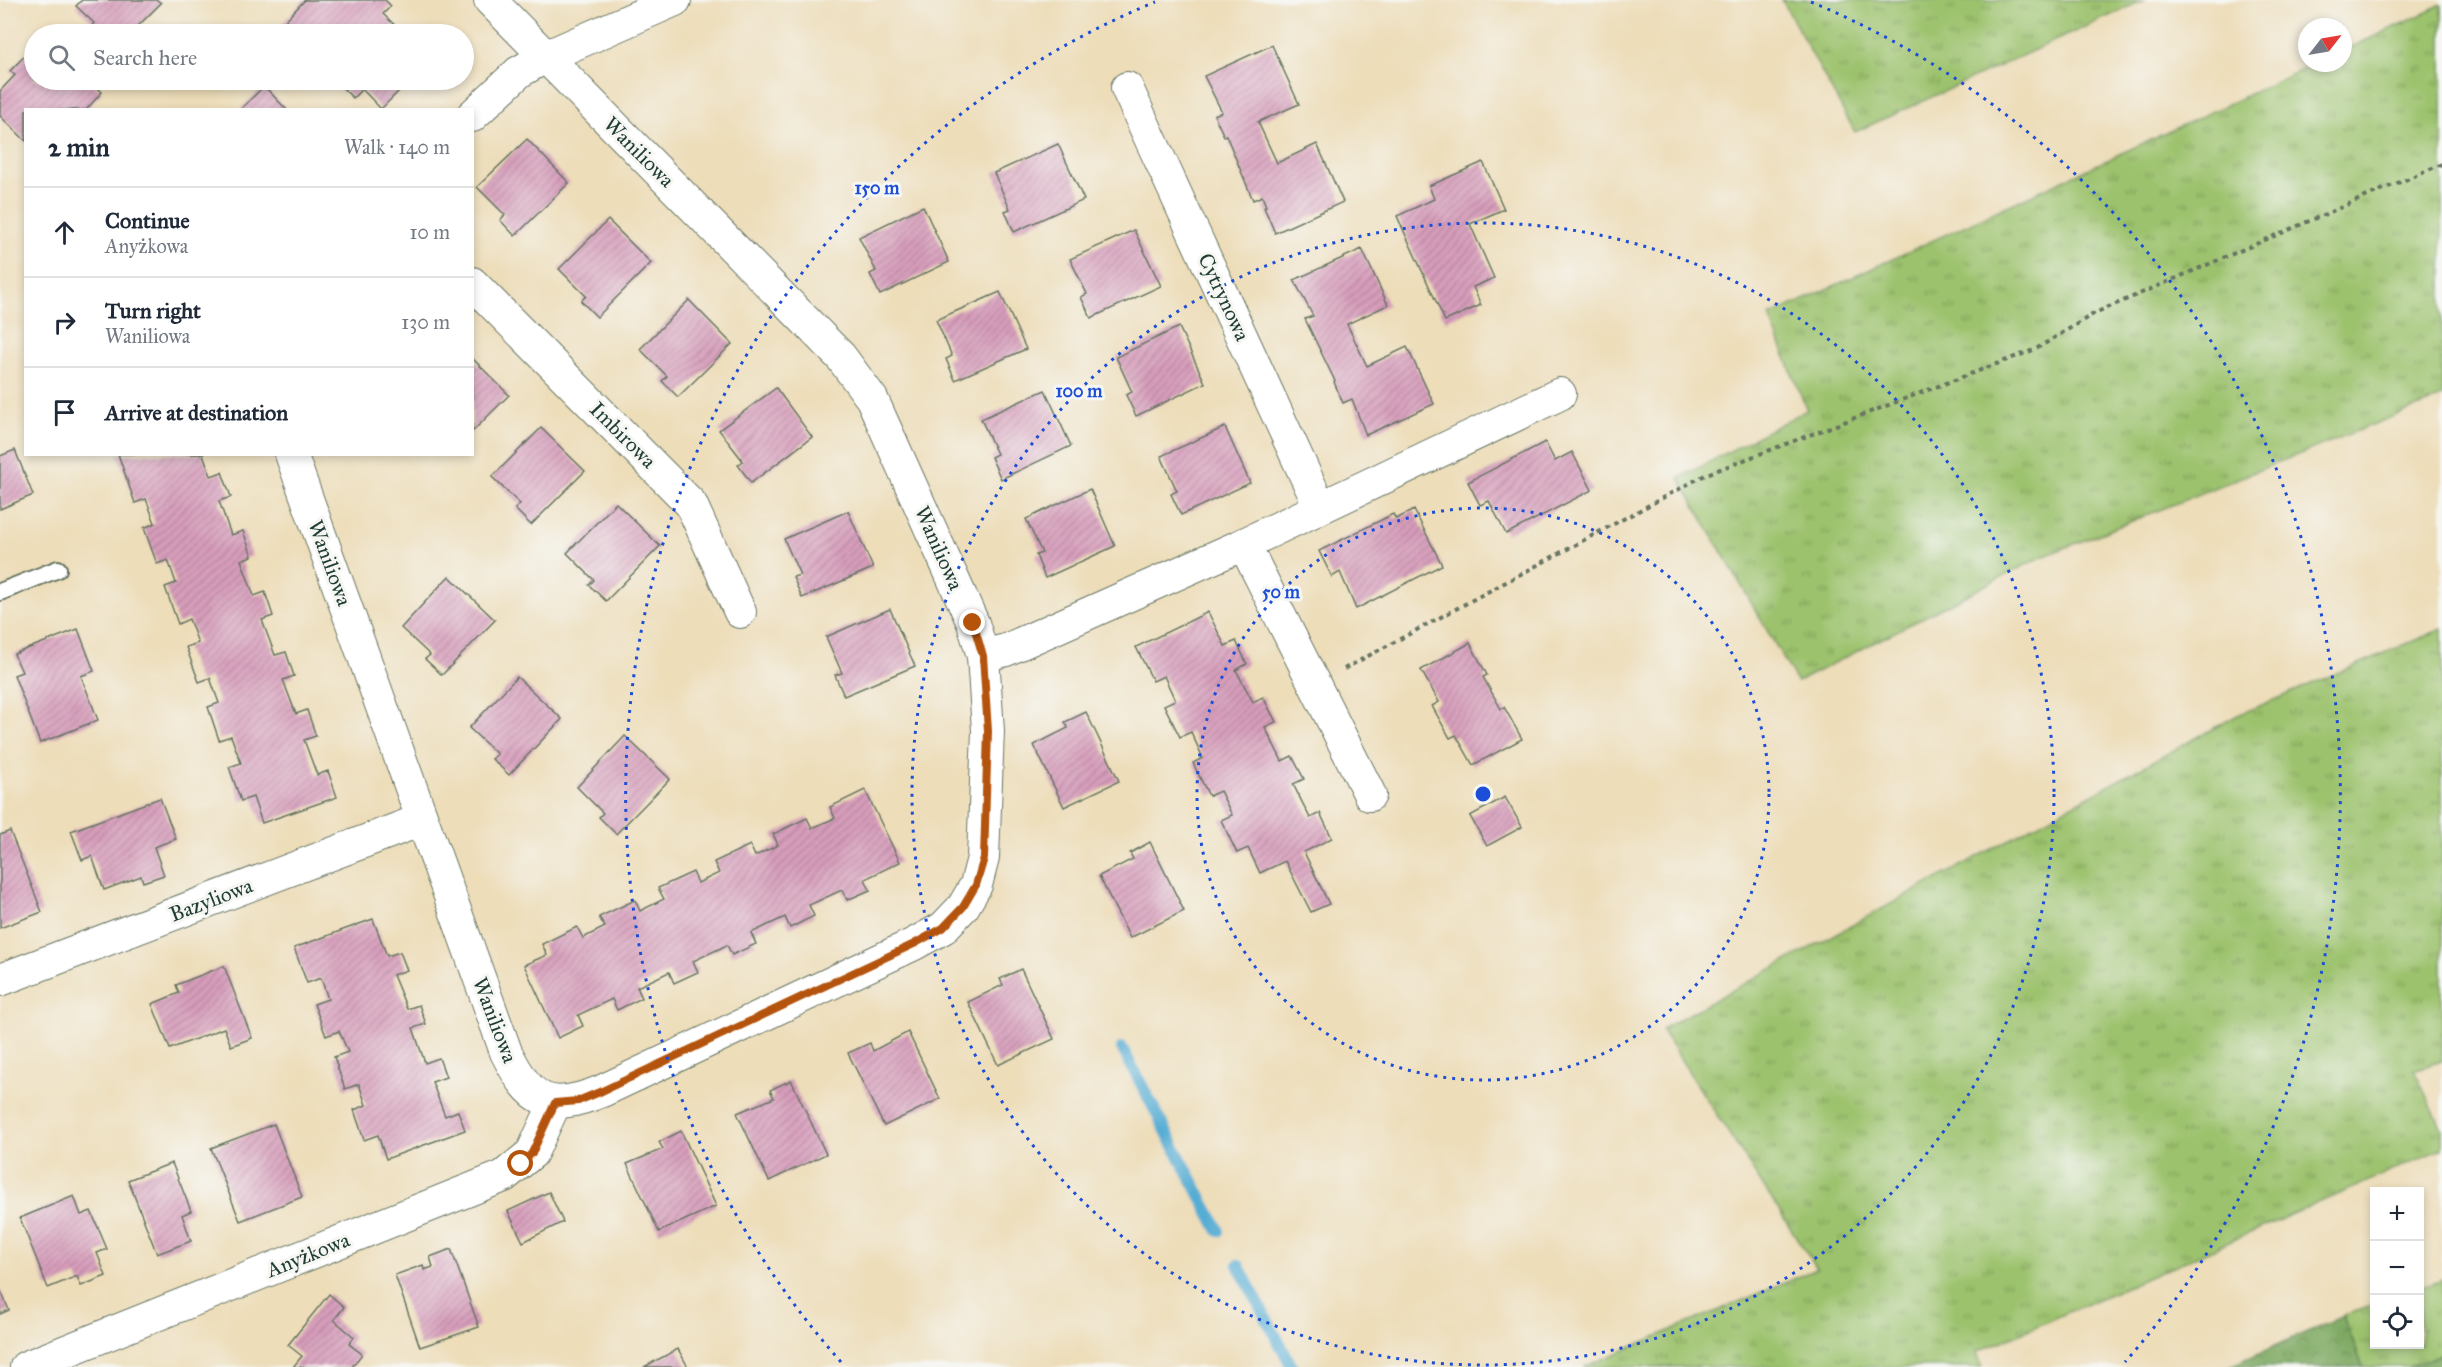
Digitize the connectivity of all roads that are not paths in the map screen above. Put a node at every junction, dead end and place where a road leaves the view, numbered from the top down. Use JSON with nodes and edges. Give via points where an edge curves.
{"nodes":[{"id":1,"x":490,"y":0,"type":"edge"},
{"id":2,"x":675,"y":0,"type":"edge"},
{"id":3,"x":545,"y":57,"type":"junction"},
{"id":4,"x":1127,"y":88,"type":"dead end"},
{"id":5,"x":474,"y":114,"type":"edge"},
{"id":6,"x":474,"y":285,"type":"edge"},
{"id":7,"x":1560,"y":394,"type":"dead end"},
{"id":8,"x":292,"y":456,"type":"edge"},
{"id":9,"x":1320,"y":507,"type":"junction"},
{"id":10,"x":1244,"y":544,"type":"junction"},
{"id":11,"x":58,"y":569,"type":"dead end"},
{"id":12,"x":0,"y":592,"type":"edge"},
{"id":13,"x":740,"y":612,"type":"dead end"},
{"id":14,"x":983,"y":656,"type":"junction"},
{"id":15,"x":1370,"y":795,"type":"dead end"},
{"id":16,"x":421,"y":820,"type":"junction"},
{"id":17,"x":0,"y":980,"type":"edge"},
{"id":18,"x":555,"y":1103,"type":"junction"},
{"id":19,"x":26,"y":1367,"type":"edge"}],
"edges":[{"from":1,"to":3,"type":"street","name":"Waniliowa"},
{"from":2,"to":3,"type":"street"},
{"from":3,"to":5,"type":"street","via":[[519,72]]},
{"from":3,"to":14,"type":"street","name":"Waniliowa","via":[[841,357],[861,383],[872,399],[973,623]]},
{"from":4,"to":9,"type":"street","name":"Cytrynowa"},
{"from":6,"to":13,"type":"street","name":"Imbirowa","via":[[691,504]]},
{"from":7,"to":9,"type":"street"},
{"from":8,"to":16,"type":"street","name":"Waniliowa"},
{"from":9,"to":10,"type":"street"},
{"from":10,"to":14,"type":"street","via":[[1006,650]]},
{"from":10,"to":15,"type":"street"},
{"from":11,"to":12,"type":"lane"},
{"from":14,"to":18,"type":"street","name":"Waniliowa","via":[[988,731],[984,858],[976,885],[950,921],[914,944],[602,1091],[578,1101]]},
{"from":16,"to":17,"type":"street","name":"Bazyliowa"},
{"from":16,"to":18,"type":"street","name":"Waniliowa","via":[[506,1052],[519,1078],[534,1094]]},
{"from":18,"to":19,"type":"street","name":"Anyżkowa","via":[[532,1153],[504,1176]]}]}
